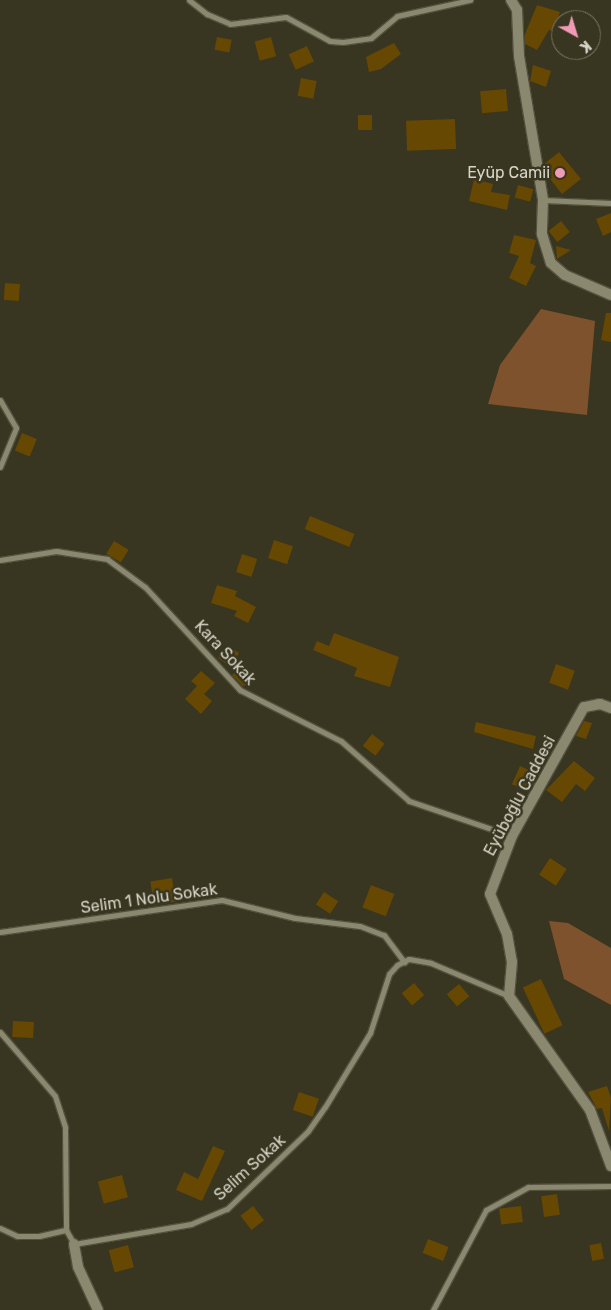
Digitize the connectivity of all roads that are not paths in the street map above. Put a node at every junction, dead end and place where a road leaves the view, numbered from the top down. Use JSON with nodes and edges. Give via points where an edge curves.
{"nodes":[{"id":1,"x":189,"y":0,"type":"edge"},
{"id":2,"x":470,"y":0,"type":"edge"},
{"id":3,"x":511,"y":0,"type":"edge"},
{"id":4,"x":543,"y":200,"type":"junction"},
{"id":5,"x":611,"y":203,"type":"edge"},
{"id":6,"x":611,"y":295,"type":"edge"},
{"id":7,"x":0,"y":400,"type":"edge"},
{"id":8,"x":0,"y":467,"type":"edge"},
{"id":9,"x":0,"y":560,"type":"edge"},
{"id":10,"x":611,"y":708,"type":"edge"},
{"id":11,"x":512,"y":836,"type":"junction"},
{"id":12,"x":0,"y":932,"type":"edge"},
{"id":13,"x":404,"y":962,"type":"junction"},
{"id":14,"x":509,"y":996,"type":"junction"},
{"id":15,"x":0,"y":1032,"type":"edge"},
{"id":16,"x":611,"y":1166,"type":"edge"},
{"id":17,"x":611,"y":1186,"type":"edge"},
{"id":18,"x":0,"y":1228,"type":"edge"},
{"id":19,"x":66,"y":1230,"type":"junction"},
{"id":20,"x":74,"y":1244,"type":"junction"},
{"id":21,"x":98,"y":1310,"type":"edge"},
{"id":22,"x":433,"y":1310,"type":"edge"}],
"edges":[{"from":1,"to":2,"type":"street","via":[[207,14],[230,24],[286,17],[330,41],[343,42],[371,38],[397,16]]},
{"from":3,"to":4,"type":"street","via":[[517,10],[519,56]]},
{"from":4,"to":5,"type":"street"},
{"from":4,"to":6,"type":"street","via":[[542,234],[550,263],[565,276]]},
{"from":7,"to":8,"type":"street","via":[[16,428]]},
{"from":9,"to":11,"type":"street","name":"Kara Sokak","via":[[56,551],[107,559],[145,587],[246,694],[341,741],[409,802]]},
{"from":10,"to":11,"type":"street","name":"Eyüboğlu Caddesi","via":[[600,704],[584,707]]},
{"from":11,"to":14,"type":"street","name":"Eyüboğlu Caddesi","via":[[490,894],[508,934],[512,962]]},
{"from":12,"to":13,"type":"street","name":"Selim 1 Nolu Sokak","via":[[222,900],[294,918],[360,926],[384,935]]},
{"from":13,"to":14,"type":"street","via":[[431,963]]},
{"from":13,"to":20,"type":"street","name":"Selim Sokak","via":[[389,974],[370,1033],[312,1125],[227,1209],[190,1224]]},
{"from":14,"to":16,"type":"street","via":[[590,1110]]},
{"from":15,"to":19,"type":"street","via":[[55,1096],[65,1127]]},
{"from":17,"to":22,"type":"street","via":[[528,1187],[486,1210],[456,1259]]},
{"from":18,"to":19,"type":"street","via":[[17,1236],[39,1236]]},
{"from":19,"to":20,"type":"street"},
{"from":20,"to":21,"type":"street","via":[[78,1266]]}]}
